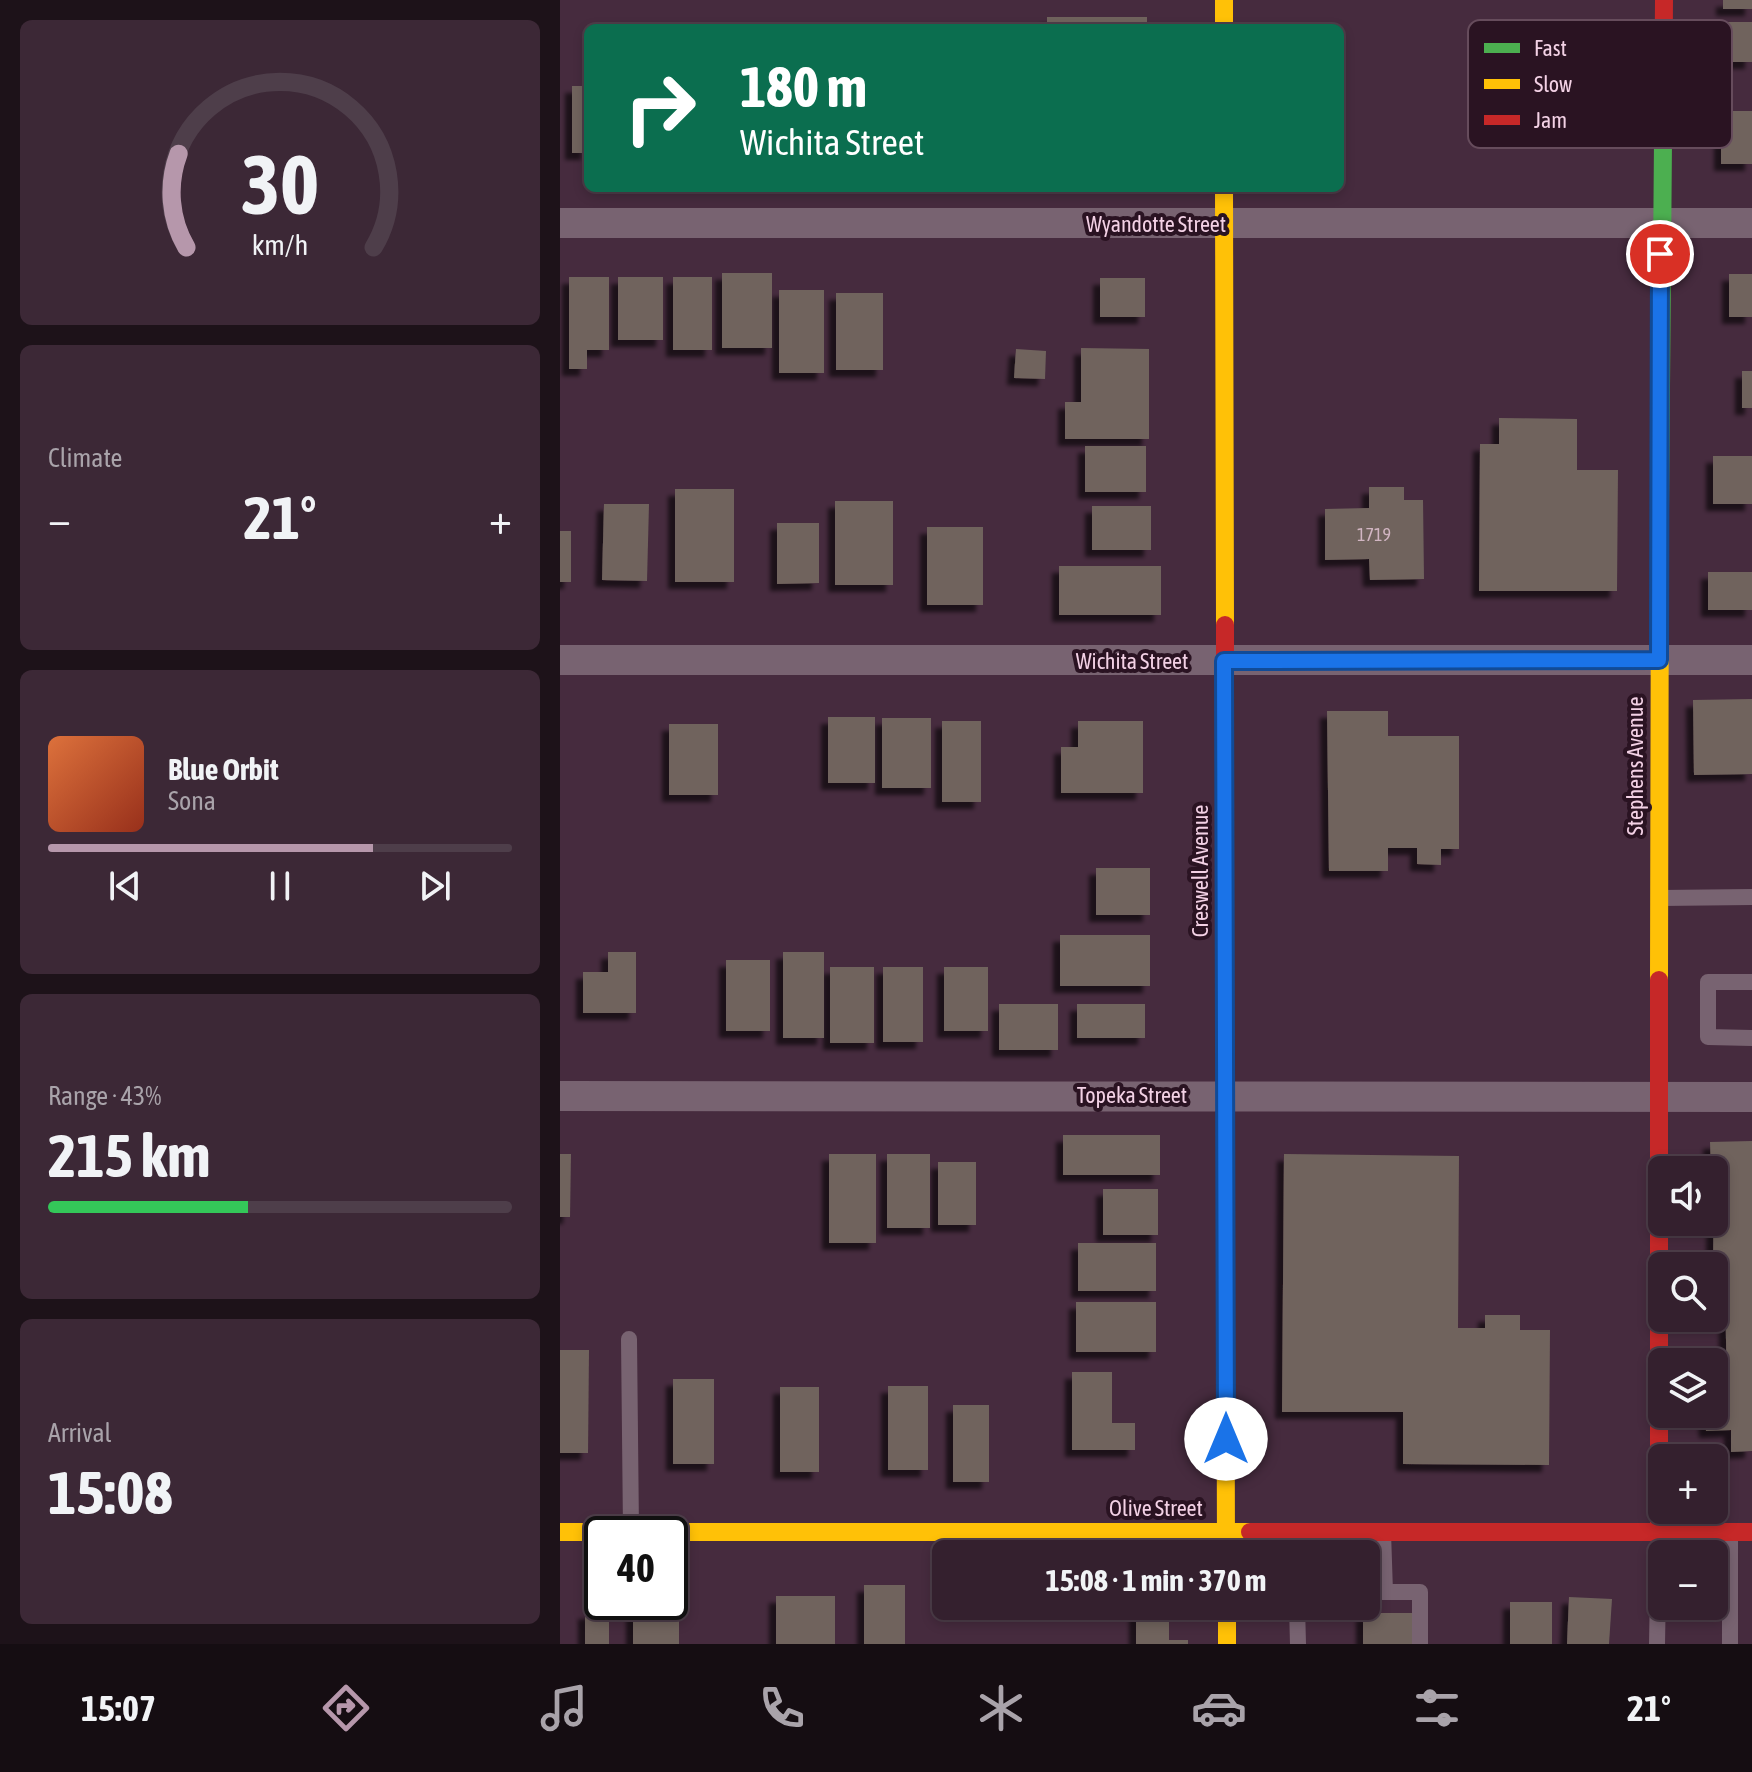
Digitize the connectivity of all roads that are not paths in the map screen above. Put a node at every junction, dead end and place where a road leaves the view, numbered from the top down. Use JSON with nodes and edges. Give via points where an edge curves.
{"nodes":[{"id":1,"x":1224,"y":0,"type":"edge"},
{"id":2,"x":1664,"y":0,"type":"edge"},
{"id":3,"x":1664,"y":20,"type":"edge"},
{"id":4,"x":1224,"y":24,"type":"edge"},
{"id":5,"x":1661,"y":148,"type":"edge"},
{"id":6,"x":1224,"y":192,"type":"edge"},
{"id":7,"x":560,"y":223,"type":"edge"},
{"id":8,"x":1224,"y":223,"type":"junction"},
{"id":9,"x":1660,"y":223,"type":"junction"},
{"id":10,"x":1752,"y":223,"type":"edge"},
{"id":11,"x":560,"y":660,"type":"edge"},
{"id":12,"x":1659,"y":660,"type":"junction"},
{"id":13,"x":1752,"y":660,"type":"edge"},
{"id":14,"x":1224,"y":661,"type":"junction"},
{"id":15,"x":1752,"y":897,"type":"edge"},
{"id":16,"x":1659,"y":898,"type":"junction"},
{"id":17,"x":1752,"y":982,"type":"edge"},
{"id":18,"x":1752,"y":1038,"type":"edge"},
{"id":19,"x":1224,"y":1095,"type":"junction"},
{"id":20,"x":560,"y":1096,"type":"edge"},
{"id":21,"x":1660,"y":1097,"type":"junction"},
{"id":22,"x":1752,"y":1097,"type":"edge"},
{"id":23,"x":629,"y":1339,"type":"dead end"},
{"id":24,"x":631,"y":1516,"type":"edge"},
{"id":25,"x":1659,"y":1531,"type":"junction"},
{"id":26,"x":560,"y":1532,"type":"edge"},
{"id":27,"x":584,"y":1532,"type":"edge"},
{"id":28,"x":688,"y":1532,"type":"edge"},
{"id":29,"x":1226,"y":1532,"type":"junction"},
{"id":30,"x":1383,"y":1532,"type":"junction"},
{"id":31,"x":1730,"y":1532,"type":"junction"},
{"id":32,"x":1752,"y":1532,"type":"edge"},
{"id":33,"x":1226,"y":1540,"type":"edge"},
{"id":34,"x":1380,"y":1592,"type":"edge"},
{"id":35,"x":1385,"y":1592,"type":"junction"},
{"id":36,"x":1227,"y":1620,"type":"edge"},
{"id":37,"x":1297,"y":1620,"type":"edge"},
{"id":38,"x":1227,"y":1644,"type":"edge"},
{"id":39,"x":1298,"y":1644,"type":"edge"},
{"id":40,"x":1420,"y":1644,"type":"edge"},
{"id":41,"x":1657,"y":1644,"type":"edge"},
{"id":42,"x":1730,"y":1644,"type":"edge"}],
"edges":[{"from":1,"to":4,"type":"street"},
{"from":2,"to":3,"type":"street","name":"Stephens Avenue"},
{"from":5,"to":9,"type":"street","name":"Stephens Avenue"},
{"from":6,"to":8,"type":"street","name":"Creswell Avenue"},
{"from":7,"to":8,"type":"street","name":"Wyandotte Street"},
{"from":8,"to":9,"type":"street","name":"Wyandotte Street"},
{"from":8,"to":14,"type":"street","name":"Creswell Avenue"},
{"from":9,"to":10,"type":"street","name":"Wyandotte Street"},
{"from":9,"to":12,"type":"street","name":"Stephens Avenue"},
{"from":11,"to":14,"type":"street","name":"Wichita Street"},
{"from":12,"to":13,"type":"street","name":"Wichita Street"},
{"from":12,"to":14,"type":"street","name":"Wichita Street"},
{"from":12,"to":16,"type":"street","name":"Stephens Avenue"},
{"from":14,"to":19,"type":"street","name":"Creswell Avenue"},
{"from":15,"to":16,"type":"lane"},
{"from":16,"to":21,"type":"street","name":"Stephens Avenue"},
{"from":17,"to":18,"type":"lane","via":[[1708,982],[1708,1037]]},
{"from":19,"to":20,"type":"street","name":"Topeka Street"},
{"from":19,"to":21,"type":"street","name":"Topeka Street"},
{"from":19,"to":29,"type":"street","name":"Creswell Avenue"},
{"from":21,"to":22,"type":"street","name":"Topeka Street"},
{"from":21,"to":25,"type":"street","name":"Stephens Avenue"},
{"from":23,"to":24,"type":"lane"},
{"from":25,"to":30,"type":"street","name":"Olive Street"},
{"from":25,"to":31,"type":"street","name":"Olive Street"},
{"from":25,"to":41,"type":"lane"},
{"from":26,"to":27,"type":"street","name":"Olive Street"},
{"from":28,"to":29,"type":"street","name":"Olive Street"},
{"from":29,"to":30,"type":"street","name":"Olive Street"},
{"from":29,"to":33,"type":"street","name":"Creswell Avenue"},
{"from":30,"to":35,"type":"lane"},
{"from":31,"to":32,"type":"street","name":"Olive Street"},
{"from":31,"to":42,"type":"lane"},
{"from":34,"to":35,"type":"lane"},
{"from":35,"to":40,"type":"lane","via":[[1420,1592]]},
{"from":36,"to":38,"type":"street"},
{"from":37,"to":39,"type":"lane"}]}
